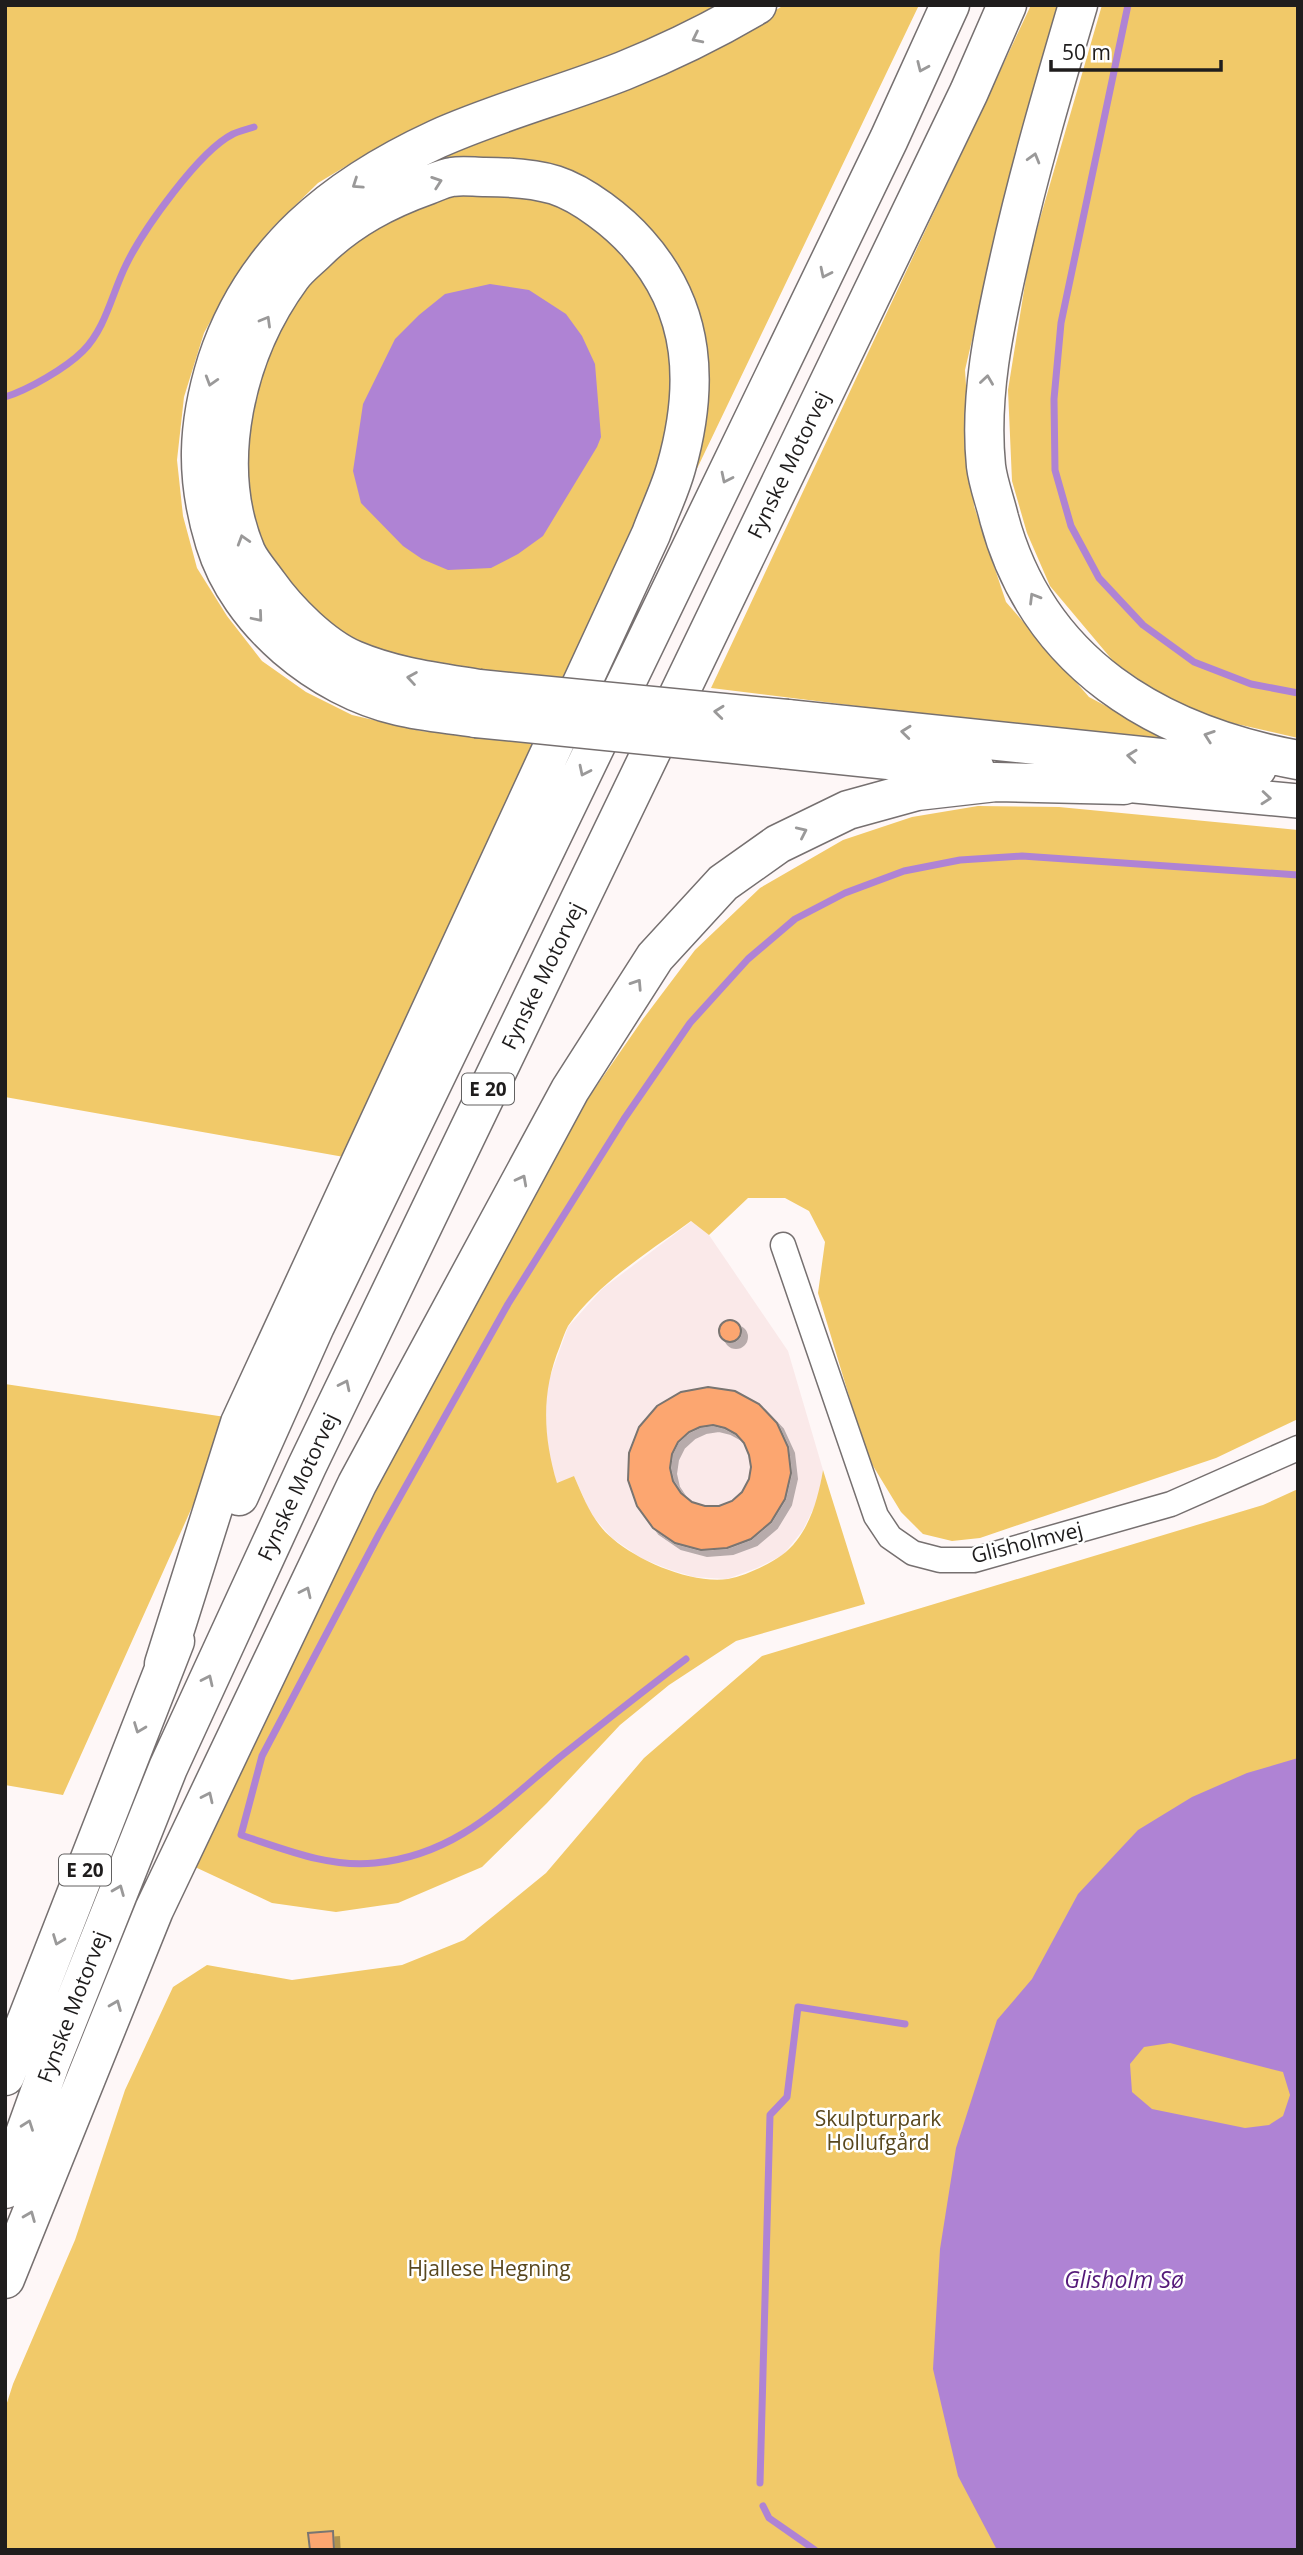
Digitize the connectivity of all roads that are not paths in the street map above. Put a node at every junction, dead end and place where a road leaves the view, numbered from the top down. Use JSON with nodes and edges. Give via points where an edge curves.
{"nodes":[{"id":1,"x":757,"y":5,"type":"edge"},
{"id":2,"x":950,"y":5,"type":"edge"},
{"id":3,"x":1007,"y":5,"type":"edge"},
{"id":4,"x":1078,"y":5,"type":"edge"},
{"id":5,"x":478,"y":704,"type":"junction"},
{"id":6,"x":785,"y":734,"type":"junction"},
{"id":7,"x":1298,"y":760,"type":"edge"},
{"id":8,"x":1298,"y":771,"type":"edge"},
{"id":9,"x":1124,"y":785,"type":"junction"},
{"id":10,"x":1298,"y":801,"type":"edge"},
{"id":11,"x":783,"y":1245,"type":"dead end"},
{"id":12,"x":1298,"y":1448,"type":"edge"},
{"id":13,"x":164,"y":1664,"type":"junction"},
{"id":14,"x":5,"y":2076,"type":"edge"},
{"id":15,"x":5,"y":2189,"type":"edge"},
{"id":16,"x":5,"y":2279,"type":"edge"}],
"edges":[{"from":1,"to":5,"type":"highway","one_way":true,"via":[[698,39],[438,138],[375,172],[314,213],[263,267],[227,330],[208,390],[199,448],[205,510],[222,566],[255,616],[293,655],[341,684],[398,706]]},
{"from":2,"to":13,"type":"highway","name":"Fynske Motorvej","number":"E 20","one_way":true,"via":[[315,1326]]},
{"from":15,"to":3,"type":"highway","name":"Fynske Motorvej","number":"E 20","one_way":true,"via":[[168,1768],[295,1491]]},
{"from":7,"to":4,"type":"highway","one_way":true,"via":[[1257,752],[1178,725],[1114,689],[1066,645],[1034,600],[1008,549],[986,468],[985,395],[996,318],[1022,204]]},
{"from":5,"to":6,"type":"highway","bridge":true},
{"from":5,"to":13,"type":"highway","one_way":true,"via":[[351,659],[312,632],[276,595],[247,553],[227,464],[235,398],[257,336],[292,276],[340,229],[392,197],[452,177],[510,177],[556,185],[593,205],[656,264],[688,339],[687,424],[676,471],[651,534],[240,1423]]},
{"from":8,"to":6,"type":"highway","one_way":true},
{"from":6,"to":9,"type":"highway"},
{"from":9,"to":10,"type":"street","one_way":true},
{"from":16,"to":9,"type":"highway","one_way":true,"via":[[154,1910],[357,1484],[570,1090],[655,957],[723,883],[778,844],[848,810],[917,791],[996,782]]},
{"from":11,"to":12,"type":"street","name":"Glisholmvej","via":[[876,1516],[890,1537],[913,1553],[940,1560],[974,1560],[1171,1504]]},
{"from":13,"to":14,"type":"highway","name":"Fynske Motorvej","number":"E 20","one_way":true}]}
